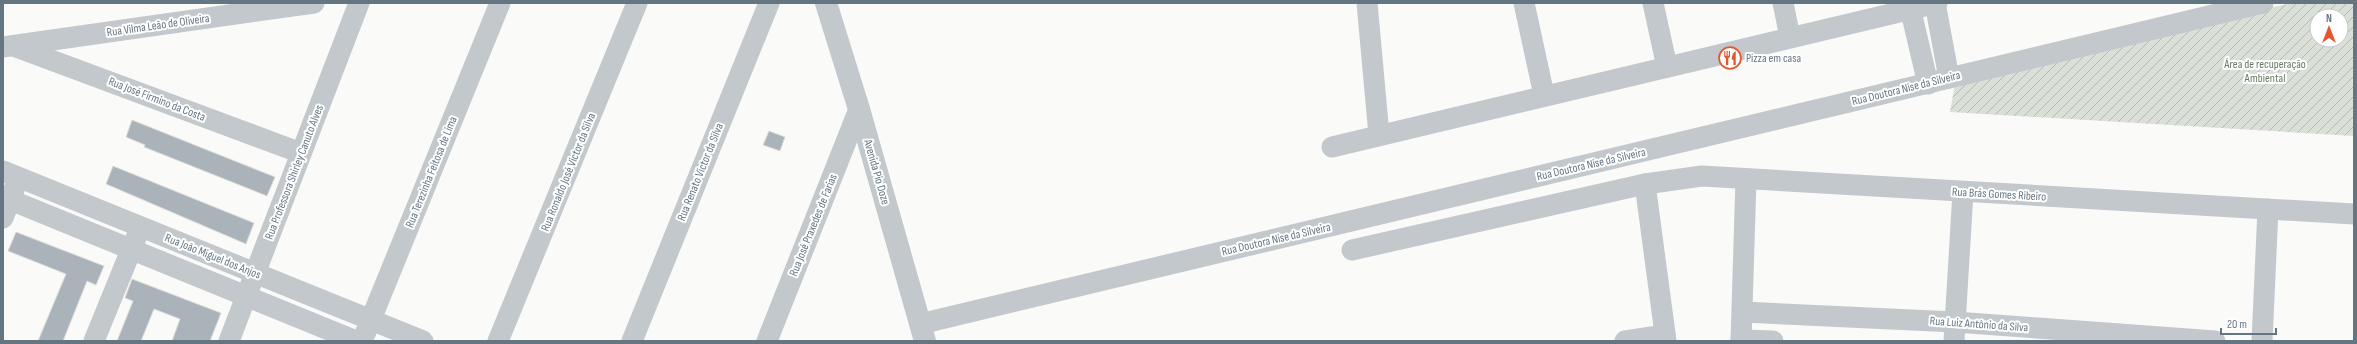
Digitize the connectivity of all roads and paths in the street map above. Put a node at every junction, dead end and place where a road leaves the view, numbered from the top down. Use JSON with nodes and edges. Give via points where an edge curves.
{"nodes":[{"id":1,"x":314,"y":3,"type":"edge"},
{"id":2,"x":359,"y":3,"type":"edge"},
{"id":3,"x":500,"y":3,"type":"edge"},
{"id":4,"x":638,"y":3,"type":"edge"},
{"id":5,"x":769,"y":3,"type":"edge"},
{"id":6,"x":826,"y":3,"type":"edge"},
{"id":7,"x":1367,"y":3,"type":"edge"},
{"id":8,"x":1524,"y":3,"type":"edge"},
{"id":9,"x":1653,"y":3,"type":"edge"},
{"id":10,"x":1783,"y":3,"type":"edge"},
{"id":11,"x":1936,"y":3,"type":"edge"},
{"id":12,"x":2262,"y":3,"type":"edge"},
{"id":13,"x":1910,"y":6,"type":"edge"},
{"id":14,"x":1790,"y":37,"type":"junction"},
{"id":15,"x":8,"y":46,"type":"edge"},
{"id":16,"x":1666,"y":67,"type":"junction"},
{"id":17,"x":1949,"y":78,"type":"junction"},
{"id":18,"x":1928,"y":84,"type":"junction"},
{"id":19,"x":1544,"y":95,"type":"junction"},
{"id":20,"x":859,"y":109,"type":"junction"},
{"id":21,"x":1379,"y":135,"type":"junction"},
{"id":22,"x":1332,"y":147,"type":"dead end"},
{"id":23,"x":301,"y":153,"type":"junction"},
{"id":24,"x":11,"y":174,"type":"edge"},
{"id":25,"x":1746,"y":179,"type":"junction"},
{"id":26,"x":1645,"y":184,"type":"junction"},
{"id":27,"x":1964,"y":192,"type":"junction"},
{"id":28,"x":5,"y":205,"type":"edge"},
{"id":29,"x":2268,"y":209,"type":"junction"},
{"id":30,"x":2354,"y":214,"type":"edge"},
{"id":31,"x":140,"y":226,"type":"junction"},
{"id":32,"x":131,"y":250,"type":"junction"},
{"id":33,"x":1352,"y":250,"type":"dead end"},
{"id":34,"x":256,"y":273,"type":"junction"},
{"id":35,"x":247,"y":296,"type":"junction"},
{"id":36,"x":1743,"y":312,"type":"junction"},
{"id":37,"x":371,"y":321,"type":"junction"},
{"id":38,"x":923,"y":332,"type":"edge"},
{"id":39,"x":1955,"y":332,"type":"edge"},
{"id":40,"x":1666,"y":338,"type":"edge"},
{"id":41,"x":1741,"y":340,"type":"edge"},
{"id":42,"x":94,"y":341,"type":"edge"},
{"id":43,"x":230,"y":341,"type":"edge"},
{"id":44,"x":356,"y":341,"type":"edge"},
{"id":45,"x":363,"y":341,"type":"edge"},
{"id":46,"x":423,"y":341,"type":"edge"},
{"id":47,"x":498,"y":341,"type":"edge"},
{"id":48,"x":632,"y":341,"type":"edge"},
{"id":49,"x":767,"y":341,"type":"edge"},
{"id":50,"x":1625,"y":341,"type":"edge"},
{"id":51,"x":1773,"y":341,"type":"edge"},
{"id":52,"x":2215,"y":341,"type":"edge"},
{"id":53,"x":2262,"y":341,"type":"edge"}],
"edges":[{"from":1,"to":15,"type":"street","name":"Rua Vilma Leão de Oliveira"},
{"from":2,"to":23,"type":"street","name":"Rua Professora Shirley Canuto Alves"},
{"from":3,"to":37,"type":"street","name":"Rua Terezinha Feitosa de Lima"},
{"from":4,"to":47,"type":"street","name":"Rua Ronaldo José Victor da Silva"},
{"from":5,"to":48,"type":"street","name":"Rua Renato Victor da Silva"},
{"from":6,"to":20,"type":"street","name":"Avenida Pio Doze"},
{"from":7,"to":21,"type":"street"},
{"from":8,"to":19,"type":"street"},
{"from":9,"to":16,"type":"street"},
{"from":10,"to":14,"type":"street"},
{"from":11,"to":13,"type":"street"},
{"from":11,"to":17,"type":"street"},
{"from":12,"to":17,"type":"street","name":"Rua Doutora Nise da Silveira"},
{"from":13,"to":14,"type":"street"},
{"from":13,"to":18,"type":"street"},
{"from":14,"to":16,"type":"street"},
{"from":15,"to":23,"type":"street","name":"Rua José Firmino da Costa"},
{"from":16,"to":19,"type":"street"},
{"from":17,"to":18,"type":"street","name":"Rua Doutora Nise da Silveira"},
{"from":18,"to":38,"type":"street","name":"Rua Doutora Nise da Silveira"},
{"from":19,"to":21,"type":"street"},
{"from":20,"to":38,"type":"street","name":"Avenida Pio Doze"},
{"from":20,"to":49,"type":"street","name":"Rua José Praxedes de Farias"},
{"from":21,"to":22,"type":"street"},
{"from":23,"to":34,"type":"street","name":"Rua Professora Shirley Canuto Alves"},
{"from":24,"to":28,"type":"street"},
{"from":24,"to":31,"type":"street","name":"Rua João Miguel dos Anjos"},
{"from":25,"to":26,"type":"street","name":"Rua Brás Gomes Ribeiro","via":[[1702,176]]},
{"from":25,"to":27,"type":"street","name":"Rua Brás Gomes Ribeiro"},
{"from":25,"to":36,"type":"street"},
{"from":26,"to":33,"type":"street","name":"Rua Brás Gomes Ribeiro"},
{"from":26,"to":40,"type":"street"},
{"from":27,"to":29,"type":"street","name":"Rua Brás Gomes Ribeiro"},
{"from":27,"to":39,"type":"street"},
{"from":28,"to":32,"type":"street","name":"Rua João Miguel dos Anjos"},
{"from":29,"to":30,"type":"street","name":"Rua Brás Gomes Ribeiro"},
{"from":29,"to":53,"type":"street"},
{"from":31,"to":32,"type":"street"},
{"from":31,"to":34,"type":"street","name":"Rua João Miguel dos Anjos"},
{"from":32,"to":35,"type":"street","name":"Rua João Miguel dos Anjos"},
{"from":32,"to":42,"type":"street"},
{"from":34,"to":35,"type":"street","name":"Rua Professora Shirley Canuto Alves"},
{"from":34,"to":37,"type":"street","name":"Rua João Miguel dos Anjos"},
{"from":35,"to":43,"type":"street","name":"Rua Professora Shirley Canuto Alves"},
{"from":35,"to":44,"type":"street","name":"Rua João Miguel dos Anjos"},
{"from":36,"to":39,"type":"street","name":"Rua Luiz Antônio da Silva"},
{"from":36,"to":41,"type":"street"},
{"from":37,"to":45,"type":"street","name":"Rua Terezinha Feitosa de Lima"},
{"from":37,"to":46,"type":"street","name":"Rua João Miguel dos Anjos"},
{"from":39,"to":52,"type":"street","name":"Rua Luiz Antônio da Silva"},
{"from":40,"to":50,"type":"street"},
{"from":41,"to":51,"type":"street"}]}
